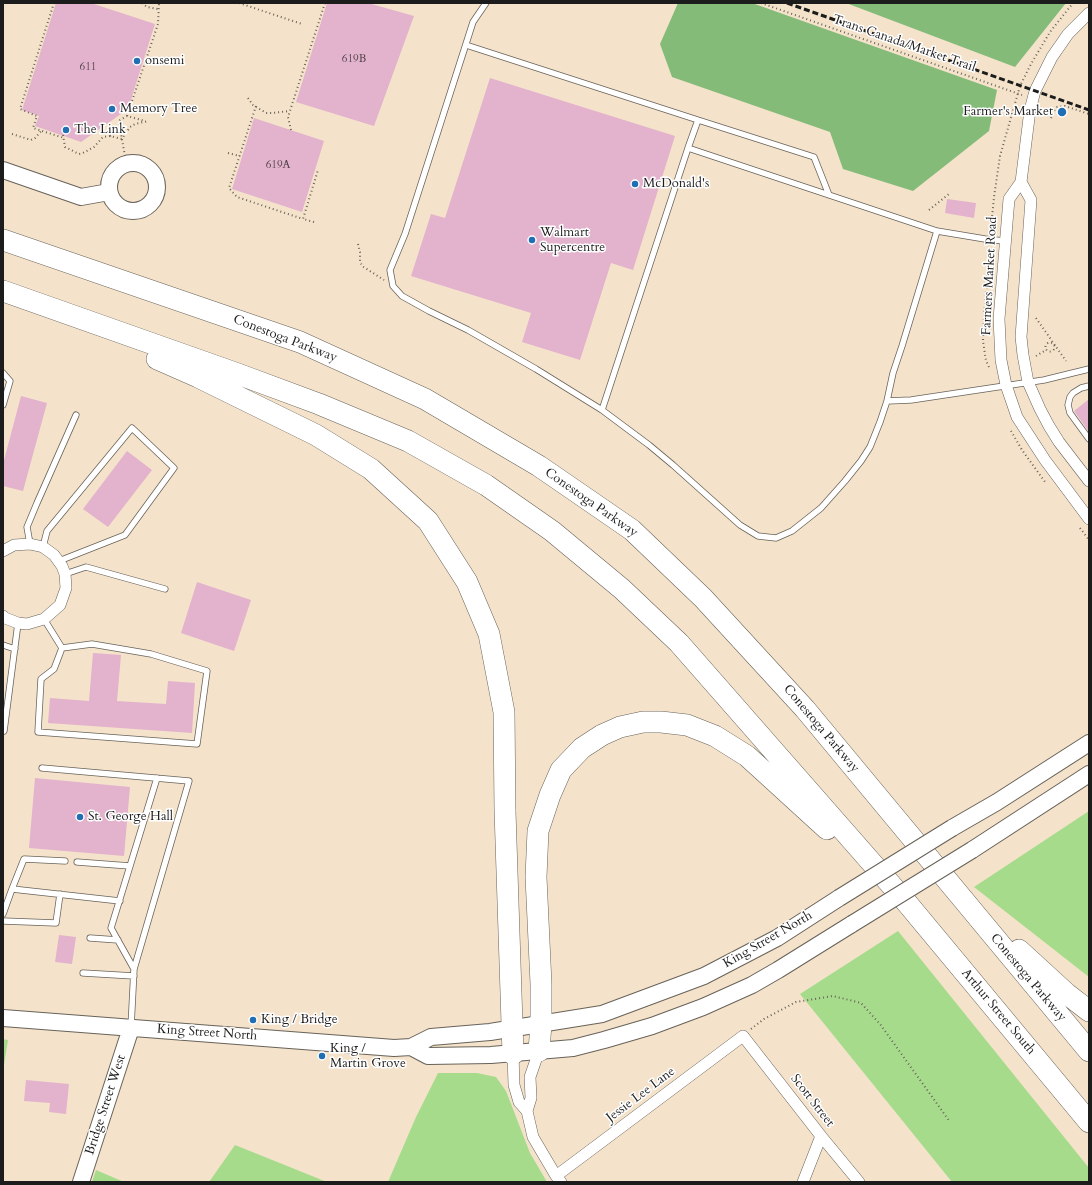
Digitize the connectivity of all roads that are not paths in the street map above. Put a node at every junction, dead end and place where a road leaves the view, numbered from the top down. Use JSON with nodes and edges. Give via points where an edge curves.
{"nodes":[{"id":1,"x":486,"y":3,"type":"edge"},
{"id":2,"x":1089,"y":13,"type":"edge"},
{"id":3,"x":466,"y":45,"type":"junction"},
{"id":4,"x":698,"y":120,"type":"junction"},
{"id":5,"x":688,"y":148,"type":"junction"},
{"id":6,"x":3,"y":170,"type":"edge"},
{"id":7,"x":1021,"y":182,"type":"junction"},
{"id":8,"x":109,"y":192,"type":"dead end"},
{"id":9,"x":829,"y":195,"type":"junction"},
{"id":10,"x":937,"y":231,"type":"junction"},
{"id":11,"x":3,"y":240,"type":"edge"},
{"id":12,"x":1005,"y":241,"type":"junction"},
{"id":13,"x":3,"y":291,"type":"edge"},
{"id":14,"x":60,"y":311,"type":"junction"},
{"id":15,"x":1089,"y":369,"type":"edge"},
{"id":16,"x":3,"y":373,"type":"edge"},
{"id":17,"x":1028,"y":382,"type":"junction"},
{"id":18,"x":1006,"y":386,"type":"junction"},
{"id":19,"x":1089,"y":386,"type":"edge"},
{"id":20,"x":887,"y":401,"type":"junction"},
{"id":21,"x":3,"y":405,"type":"edge"},
{"id":22,"x":602,"y":410,"type":"junction"},
{"id":23,"x":76,"y":415,"type":"dead end"},
{"id":24,"x":1089,"y":439,"type":"edge"},
{"id":25,"x":1089,"y":482,"type":"edge"},
{"id":26,"x":1089,"y":519,"type":"edge"},
{"id":27,"x":30,"y":544,"type":"junction"},
{"id":28,"x":43,"y":547,"type":"junction"},
{"id":29,"x":3,"y":551,"type":"edge"},
{"id":30,"x":59,"y":561,"type":"junction"},
{"id":31,"x":65,"y":574,"type":"junction"},
{"id":32,"x":166,"y":589,"type":"dead end"},
{"id":33,"x":3,"y":616,"type":"edge"},
{"id":34,"x":44,"y":619,"type":"junction"},
{"id":35,"x":18,"y":623,"type":"junction"},
{"id":36,"x":3,"y":645,"type":"edge"},
{"id":37,"x":62,"y":648,"type":"junction"},
{"id":38,"x":15,"y":649,"type":"junction"},
{"id":39,"x":3,"y":730,"type":"edge"},
{"id":40,"x":1089,"y":744,"type":"edge"},
{"id":41,"x":42,"y":768,"type":"dead end"},
{"id":42,"x":1089,"y":774,"type":"edge"},
{"id":43,"x":157,"y":778,"type":"junction"},
{"id":44,"x":65,"y":861,"type":"dead end"},
{"id":45,"x":77,"y":862,"type":"dead end"},
{"id":46,"x":130,"y":866,"type":"junction"},
{"id":47,"x":12,"y":889,"type":"junction"},
{"id":48,"x":956,"y":891,"type":"junction"},
{"id":49,"x":60,"y":894,"type":"junction"},
{"id":50,"x":120,"y":901,"type":"junction"},
{"id":51,"x":907,"y":903,"type":"junction"},
{"id":52,"x":3,"y":914,"type":"edge"},
{"id":53,"x":3,"y":921,"type":"edge"},
{"id":54,"x":90,"y":938,"type":"dead end"},
{"id":55,"x":118,"y":940,"type":"junction"},
{"id":56,"x":134,"y":969,"type":"junction"},
{"id":57,"x":83,"y":973,"type":"dead end"},
{"id":58,"x":134,"y":976,"type":"junction"},
{"id":59,"x":1089,"y":1011,"type":"edge"},
{"id":60,"x":3,"y":1018,"type":"edge"},
{"id":61,"x":541,"y":1024,"type":"junction"},
{"id":62,"x":131,"y":1028,"type":"junction"},
{"id":63,"x":511,"y":1029,"type":"junction"},
{"id":64,"x":743,"y":1036,"type":"joint"},
{"id":65,"x":411,"y":1047,"type":"junction"},
{"id":66,"x":539,"y":1051,"type":"junction"},
{"id":67,"x":1089,"y":1051,"type":"edge"},
{"id":68,"x":512,"y":1054,"type":"junction"},
{"id":69,"x":527,"y":1111,"type":"junction"},
{"id":70,"x":1089,"y":1122,"type":"edge"},
{"id":71,"x":821,"y":1136,"type":"junction"},
{"id":72,"x":559,"y":1179,"type":"edge"},
{"id":73,"x":81,"y":1182,"type":"edge"},
{"id":74,"x":803,"y":1182,"type":"edge"},
{"id":75,"x":859,"y":1182,"type":"edge"}],
"edges":[{"from":1,"to":3,"type":"lane","via":[[473,22]]},
{"from":2,"to":7,"type":"street","name":"Farmers Market Road","via":[[1068,34],[1035,91],[1030,110]]},
{"from":3,"to":4,"type":"lane"},
{"from":3,"to":22,"type":"lane","via":[[405,234],[390,270],[393,286],[402,296],[468,330]]},
{"from":4,"to":5,"type":"lane"},
{"from":4,"to":9,"type":"lane","via":[[814,157]]},
{"from":5,"to":9,"type":"lane"},
{"from":5,"to":22,"type":"lane"},
{"from":6,"to":8,"type":"main road","via":[[81,197]]},
{"from":7,"to":12,"type":"street","name":"Farmers Market Road","via":[[1009,199]]},
{"from":7,"to":17,"type":"street","via":[[1031,200],[1021,337]]},
{"from":9,"to":10,"type":"lane"},
{"from":10,"to":12,"type":"lane"},
{"from":10,"to":20,"type":"lane","via":[[893,373]]},
{"from":11,"to":48,"type":"highway","name":"Conestoga Parkway","via":[[300,342],[425,399],[545,470],[632,530],[703,598],[805,709]]},
{"from":12,"to":18,"type":"street","name":"Farmers Market Road","via":[[999,319],[1001,360]]},
{"from":13,"to":14,"type":"highway"},
{"from":14,"to":51,"type":"highway","via":[[319,404],[408,441],[493,490],[552,531],[622,589],[679,643]]},
{"from":14,"to":63,"type":"highway","via":[[85,327],[198,377],[316,435],[371,470],[428,522],[467,582],[489,634],[504,712]]},
{"from":15,"to":17,"type":"lane"},
{"from":16,"to":21,"type":"lane","via":[[10,382]]},
{"from":17,"to":18,"type":"lane"},
{"from":17,"to":25,"type":"street","via":[[1049,426]]},
{"from":18,"to":20,"type":"lane","via":[[912,400]]},
{"from":18,"to":26,"type":"street","name":"Farmers Market Road","via":[[1017,417],[1030,439]]},
{"from":19,"to":24,"type":"lane","via":[[1073,393],[1068,405],[1070,414]]},
{"from":20,"to":22,"type":"lane","via":[[870,447],[845,481],[821,508],[792,531],[776,538],[758,536],[740,525],[661,455]]},
{"from":23,"to":27,"type":"lane","via":[[27,527]]},
{"from":27,"to":28,"type":"street"},
{"from":27,"to":29,"type":"street","via":[[14,545]]},
{"from":28,"to":30,"type":"street"},
{"from":28,"to":30,"type":"lane","via":[[47,531],[132,428],[174,468],[125,535]]},
{"from":30,"to":31,"type":"street"},
{"from":31,"to":32,"type":"lane","via":[[86,567]]},
{"from":31,"to":34,"type":"street","via":[[66,588],[60,605]]},
{"from":33,"to":35,"type":"street"},
{"from":34,"to":35,"type":"street","via":[[27,624]]},
{"from":34,"to":37,"type":"lane"},
{"from":35,"to":38,"type":"lane"},
{"from":36,"to":38,"type":"lane"},
{"from":37,"to":37,"type":"lane","via":[[92,644],[151,654],[207,671],[197,744],[38,732],[42,679],[54,669]]},
{"from":38,"to":39,"type":"lane"},
{"from":40,"to":61,"type":"main road","name":"King Street North","bridge":true,"via":[[777,938],[704,976],[602,1014]]},
{"from":41,"to":43,"type":"lane"},
{"from":42,"to":66,"type":"main road","name":"King Street North","bridge":true,"via":[[972,850],[752,985],[652,1026],[573,1048]]},
{"from":43,"to":46,"type":"lane"},
{"from":43,"to":56,"type":"lane","via":[[189,781]]},
{"from":44,"to":47,"type":"lane","via":[[24,859]]},
{"from":45,"to":46,"type":"lane"},
{"from":46,"to":50,"type":"lane"},
{"from":47,"to":49,"type":"lane"},
{"from":47,"to":52,"type":"lane"},
{"from":48,"to":59,"type":"highway","via":[[1067,994]]},
{"from":48,"to":67,"type":"highway","name":"Conestoga Parkway"},
{"from":49,"to":50,"type":"lane"},
{"from":49,"to":53,"type":"lane","via":[[56,923]]},
{"from":50,"to":55,"type":"lane","via":[[111,928]]},
{"from":51,"to":61,"type":"highway","via":[[748,756],[715,736],[687,725],[643,722],[620,727],[582,748],[561,770],[538,832],[536,877]]},
{"from":51,"to":70,"type":"highway","name":"Arthur Street South"},
{"from":54,"to":55,"type":"lane"},
{"from":55,"to":56,"type":"lane"},
{"from":56,"to":58,"type":"lane"},
{"from":57,"to":58,"type":"lane"},
{"from":58,"to":62,"type":"lane"},
{"from":60,"to":62,"type":"main road","name":"King Street North"},
{"from":61,"to":63,"type":"main road","name":"King Street North"},
{"from":61,"to":66,"type":"highway"},
{"from":62,"to":65,"type":"main road","name":"King Street North","via":[[394,1048]]},
{"from":62,"to":73,"type":"main road","name":"Bridge Street West"},
{"from":63,"to":65,"type":"main road","name":"King Street North","via":[[431,1037]]},
{"from":63,"to":68,"type":"highway"},
{"from":64,"to":71,"type":"street","name":"Scott Street"},
{"from":64,"to":72,"type":"street","name":"Jessie Lee Lane"},
{"from":65,"to":68,"type":"main road","name":"King Street North","via":[[428,1056]]},
{"from":66,"to":68,"type":"main road","name":"King Street North"},
{"from":66,"to":69,"type":"street","via":[[530,1077],[532,1098]]},
{"from":68,"to":69,"type":"street","via":[[514,1085],[519,1102]]},
{"from":69,"to":72,"type":"street","via":[[533,1137]]},
{"from":71,"to":74,"type":"street"},
{"from":71,"to":75,"type":"street","name":"Scott Street"}]}
